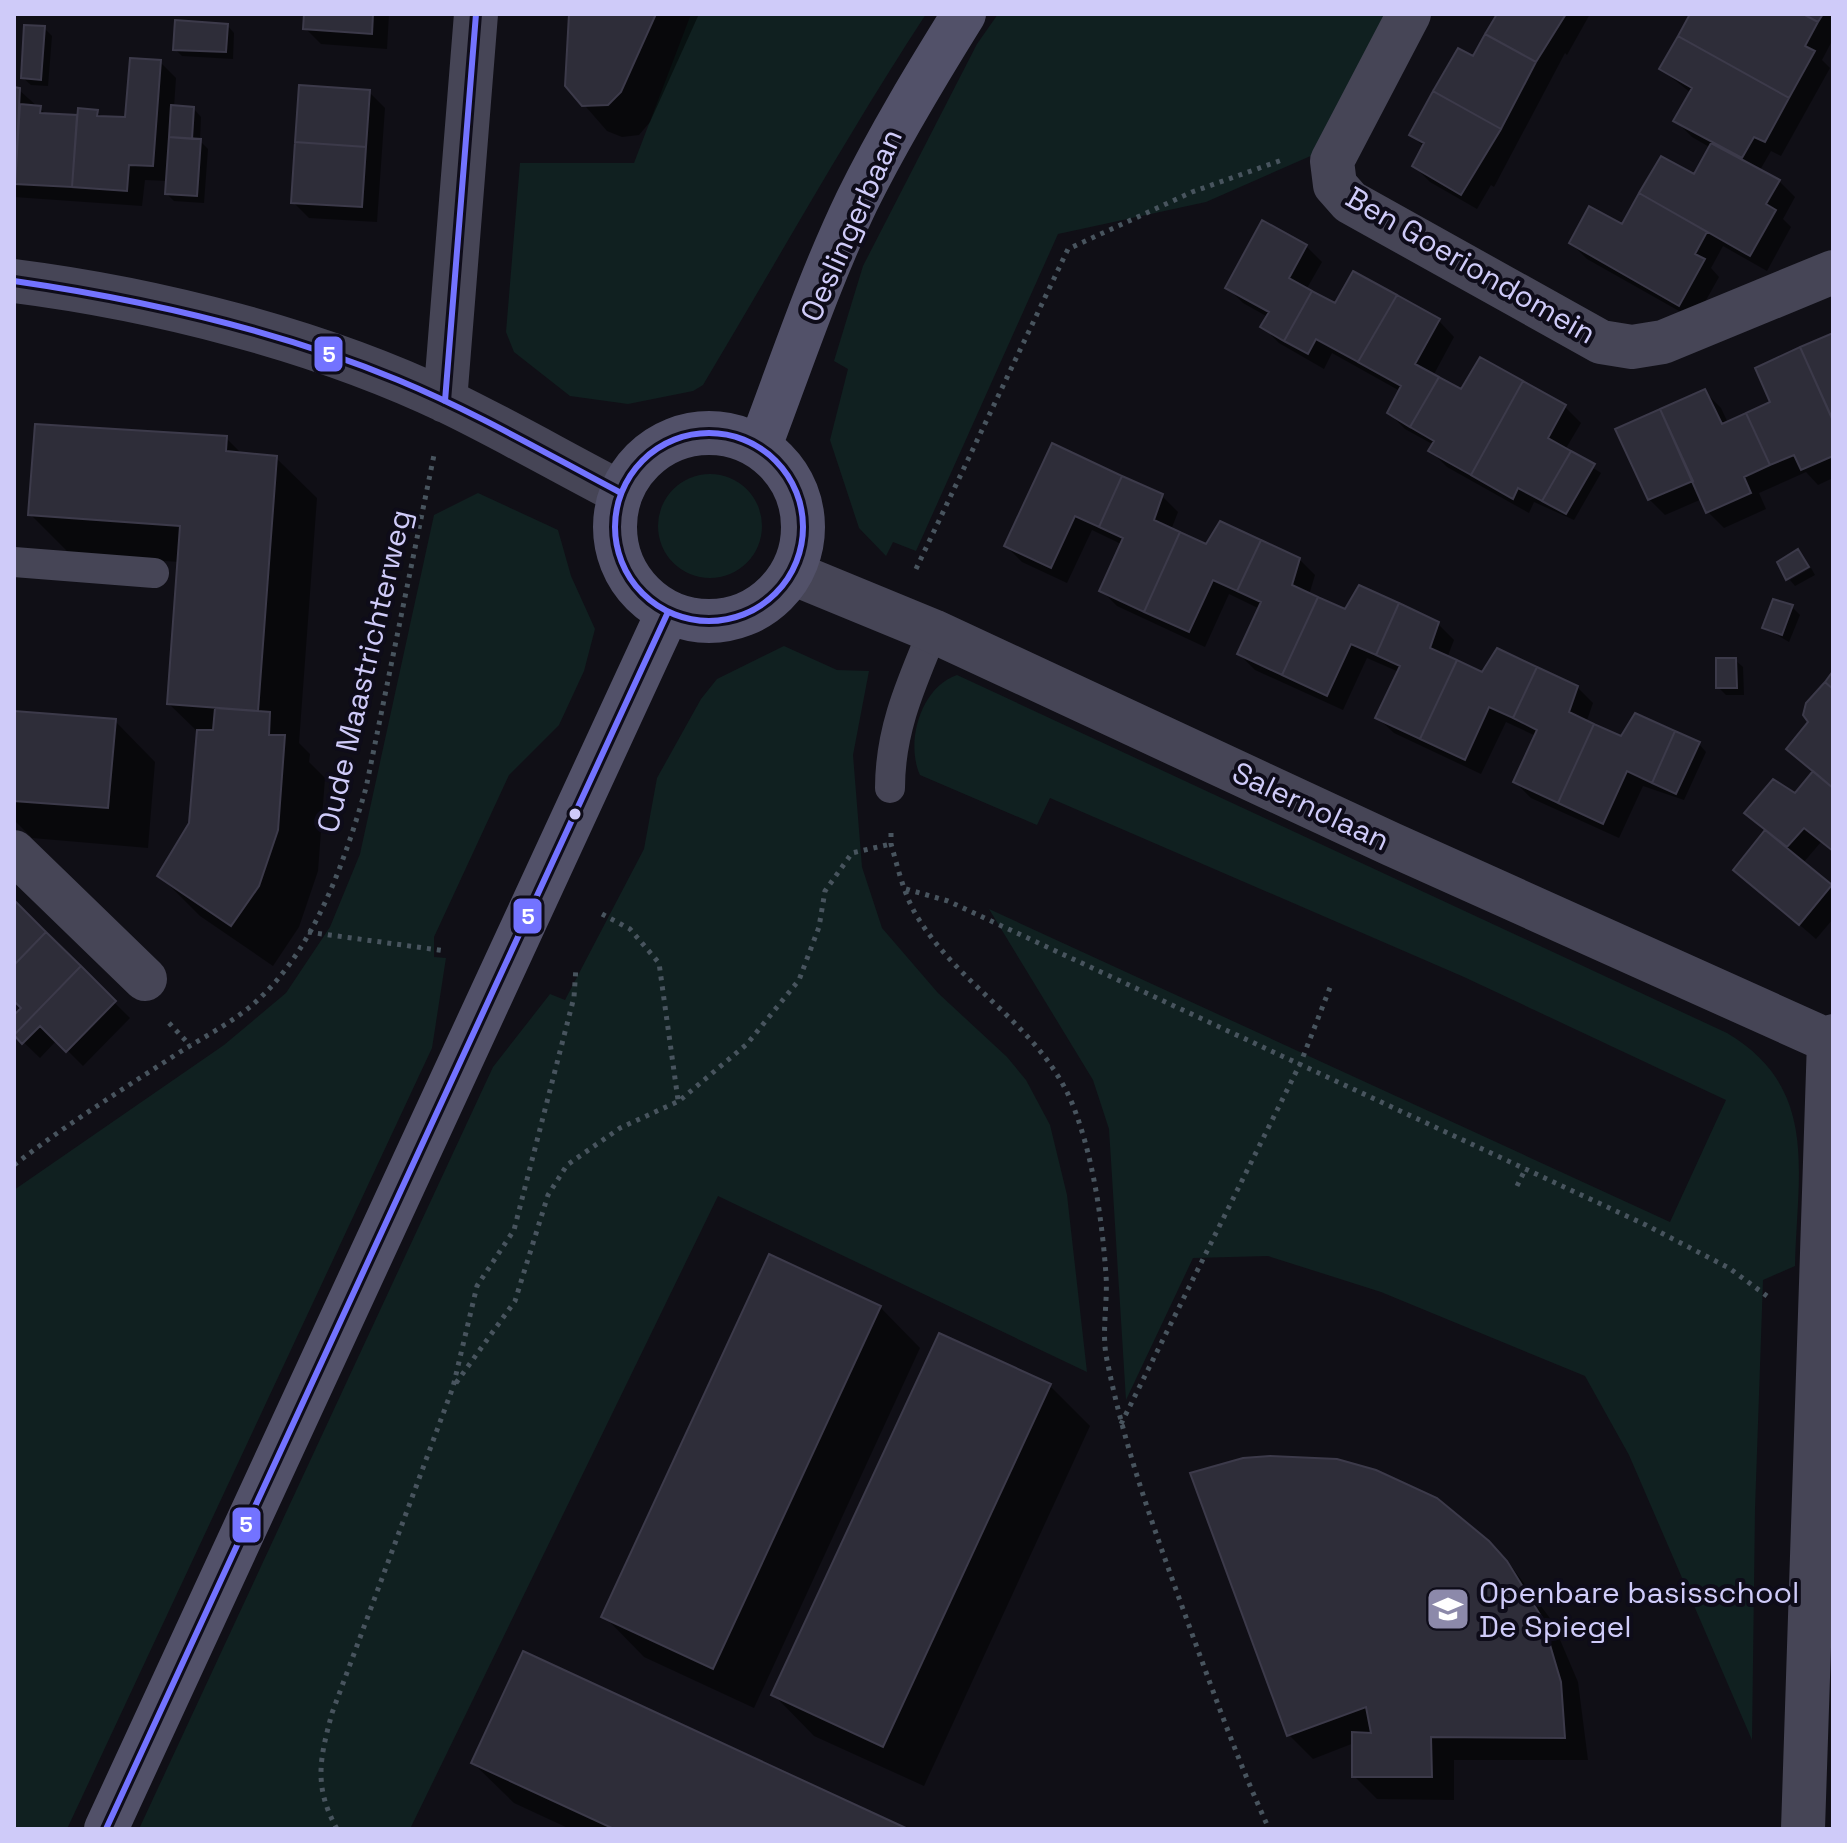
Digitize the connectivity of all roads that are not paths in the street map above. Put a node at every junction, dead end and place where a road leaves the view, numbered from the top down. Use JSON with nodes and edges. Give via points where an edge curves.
{"nodes":[{"id":1,"x":476,"y":14,"type":"edge"},
{"id":2,"x":964,"y":14,"type":"edge"},
{"id":3,"x":1409,"y":14,"type":"edge"},
{"id":4,"x":1833,"y":272,"type":"edge"},
{"id":5,"x":14,"y":281,"type":"edge"},
{"id":6,"x":445,"y":401,"type":"junction"},
{"id":7,"x":760,"y":446,"type":"junction"},
{"id":8,"x":621,"y":493,"type":"junction"},
{"id":9,"x":14,"y":562,"type":"edge"},
{"id":10,"x":154,"y":573,"type":"dead end"},
{"id":11,"x":792,"y":573,"type":"junction"},
{"id":12,"x":668,"y":612,"type":"junction"},
{"id":13,"x":933,"y":631,"type":"junction"},
{"id":14,"x":890,"y":788,"type":"road end"},
{"id":15,"x":14,"y":852,"type":"edge"},
{"id":16,"x":145,"y":979,"type":"dead end"},
{"id":17,"x":1831,"y":1038,"type":"edge"},
{"id":18,"x":106,"y":1829,"type":"edge"},
{"id":19,"x":1803,"y":1829,"type":"edge"}],
"edges":[{"from":1,"to":6,"type":"street"},
{"from":2,"to":7,"type":"main road","name":"Oeslingerbaan","via":[[898,119],[856,203]]},
{"from":3,"to":4,"type":"street","name":"Ben Goeriondomein","via":[[1332,161],[1335,185],[1350,202],[1601,342],[1632,347],[1663,342]]},
{"from":5,"to":6,"type":"street","via":[[95,292],[223,322]]},
{"from":6,"to":8,"type":"street"},
{"from":7,"to":8,"type":"main road","via":[[708,432],[673,439],[643,459]]},
{"from":7,"to":11,"type":"main road","via":[[788,475],[803,511],[804,531]]},
{"from":8,"to":12,"type":"main road","via":[[615,523],[620,558],[638,589]]},
{"from":9,"to":10,"type":"lane"},
{"from":11,"to":12,"type":"main road","via":[[772,598],[741,616],[705,621]]},
{"from":11,"to":13,"type":"street","name":"Salernolaan"},
{"from":12,"to":18,"type":"main road"},
{"from":13,"to":14,"type":"lane","via":[[902,703]]},
{"from":13,"to":17,"type":"street","name":"Salernolaan","via":[[1391,844]]},
{"from":15,"to":16,"type":"street"},
{"from":17,"to":19,"type":"street"}]}
